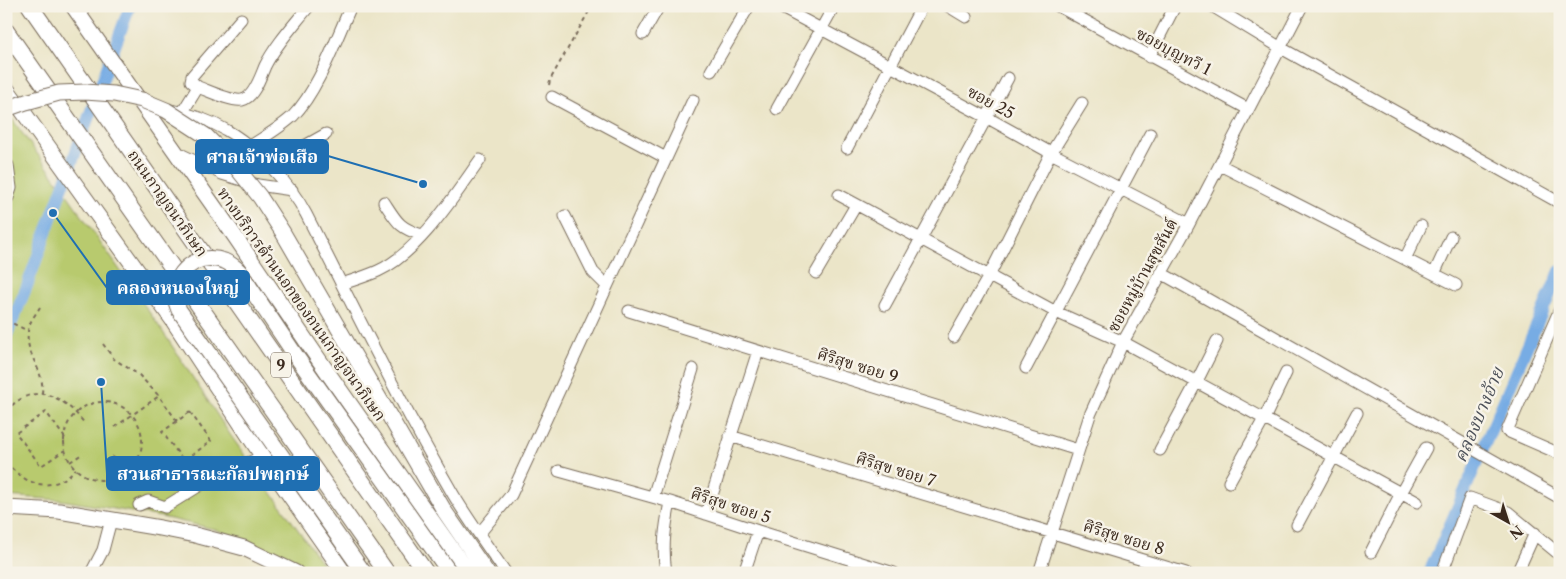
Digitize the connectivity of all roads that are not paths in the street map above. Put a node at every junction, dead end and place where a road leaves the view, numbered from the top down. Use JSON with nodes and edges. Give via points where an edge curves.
{"nodes":[{"id":1,"x":30,"y":6,"type":"edge"},
{"id":2,"x":309,"y":6,"type":"edge"},
{"id":3,"x":351,"y":6,"type":"edge"},
{"id":4,"x":659,"y":6,"type":"edge"},
{"id":5,"x":749,"y":6,"type":"edge"},
{"id":6,"x":778,"y":6,"type":"edge"},
{"id":7,"x":834,"y":6,"type":"edge"},
{"id":8,"x":922,"y":6,"type":"edge"},
{"id":9,"x":948,"y":6,"type":"edge"},
{"id":10,"x":1175,"y":6,"type":"edge"},
{"id":11,"x":1212,"y":6,"type":"edge"},
{"id":12,"x":1302,"y":6,"type":"edge"},
{"id":13,"x":1061,"y":7,"type":"edge"},
{"id":14,"x":76,"y":11,"type":"edge"},
{"id":15,"x":966,"y":17,"type":"dead end"},
{"id":16,"x":241,"y":19,"type":"dead end"},
{"id":17,"x":821,"y":29,"type":"junction"},
{"id":18,"x":6,"y":30,"type":"edge"},
{"id":19,"x":643,"y":34,"type":"dead end"},
{"id":20,"x":1281,"y":48,"type":"junction"},
{"id":21,"x":1149,"y":57,"type":"junction"},
{"id":22,"x":889,"y":66,"type":"junction"},
{"id":23,"x":711,"y":71,"type":"dead end"},
{"id":24,"x":1008,"y":78,"type":"dead end"},
{"id":25,"x":198,"y":86,"type":"junction"},
{"id":26,"x":6,"y":88,"type":"edge"},
{"id":27,"x":552,"y":97,"type":"road end"},
{"id":28,"x":693,"y":100,"type":"dead end"},
{"id":29,"x":1082,"y":103,"type":"dead end"},
{"id":30,"x":13,"y":108,"type":"edge"},
{"id":31,"x":777,"y":109,"type":"dead end"},
{"id":32,"x":1248,"y":109,"type":"junction"},
{"id":33,"x":182,"y":113,"type":"junction"},
{"id":34,"x":149,"y":116,"type":"junction"},
{"id":35,"x":986,"y":117,"type":"junction"},
{"id":36,"x":326,"y":134,"type":"dead end"},
{"id":37,"x":1150,"y":134,"type":"dead end"},
{"id":38,"x":249,"y":147,"type":"junction"},
{"id":39,"x":847,"y":148,"type":"dead end"},
{"id":40,"x":174,"y":152,"type":"junction"},
{"id":41,"x":1051,"y":153,"type":"junction"},
{"id":42,"x":666,"y":158,"type":"junction"},
{"id":43,"x":480,"y":160,"type":"dead end"},
{"id":44,"x":1220,"y":165,"type":"junction"},
{"id":45,"x":6,"y":166,"type":"edge"},
{"id":46,"x":270,"y":166,"type":"junction"},
{"id":47,"x":1120,"y":189,"type":"junction"},
{"id":48,"x":292,"y":190,"type":"junction"},
{"id":49,"x":839,"y":195,"type":"dead end"},
{"id":50,"x":6,"y":197,"type":"edge"},
{"id":51,"x":384,"y":202,"type":"dead end"},
{"id":52,"x":1560,"y":203,"type":"edge"},
{"id":53,"x":856,"y":204,"type":"junction"},
{"id":54,"x":565,"y":216,"type":"dead end"},
{"id":55,"x":1189,"y":224,"type":"junction"},
{"id":56,"x":1420,"y":226,"type":"dead end"},
{"id":57,"x":422,"y":235,"type":"junction"},
{"id":58,"x":1451,"y":237,"type":"dead end"},
{"id":59,"x":921,"y":239,"type":"junction"},
{"id":60,"x":1405,"y":259,"type":"junction"},
{"id":61,"x":1161,"y":273,"type":"junction"},
{"id":62,"x":816,"y":274,"type":"dead end"},
{"id":63,"x":1434,"y":274,"type":"junction"},
{"id":64,"x":989,"y":276,"type":"junction"},
{"id":65,"x":342,"y":284,"type":"junction"},
{"id":66,"x":1456,"y":285,"type":"dead end"},
{"id":67,"x":607,"y":286,"type":"junction"},
{"id":68,"x":885,"y":305,"type":"dead end"},
{"id":69,"x":1560,"y":310,"type":"edge"},
{"id":70,"x":629,"y":312,"type":"dead end"},
{"id":71,"x":1056,"y":312,"type":"junction"},
{"id":72,"x":954,"y":337,"type":"dead end"},
{"id":73,"x":1217,"y":341,"type":"dead end"},
{"id":74,"x":1123,"y":342,"type":"junction"},
{"id":75,"x":758,"y":351,"type":"junction"},
{"id":76,"x":1026,"y":368,"type":"dead end"},
{"id":77,"x":693,"y":369,"type":"dead end"},
{"id":78,"x":1286,"y":373,"type":"dead end"},
{"id":79,"x":1196,"y":383,"type":"junction"},
{"id":80,"x":1357,"y":413,"type":"dead end"},
{"id":81,"x":1264,"y":419,"type":"junction"},
{"id":82,"x":730,"y":436,"type":"junction"},
{"id":83,"x":1426,"y":448,"type":"dead end"},
{"id":84,"x":1078,"y":450,"type":"junction"},
{"id":85,"x":1160,"y":450,"type":"dead end"},
{"id":86,"x":1560,"y":454,"type":"edge"},
{"id":87,"x":1333,"y":456,"type":"junction"},
{"id":88,"x":263,"y":457,"type":"junction"},
{"id":89,"x":559,"y":471,"type":"dead end"},
{"id":90,"x":1229,"y":482,"type":"dead end"},
{"id":91,"x":1401,"y":493,"type":"junction"},
{"id":92,"x":653,"y":497,"type":"junction"},
{"id":93,"x":1560,"y":498,"type":"edge"},
{"id":94,"x":670,"y":502,"type":"junction"},
{"id":95,"x":1417,"y":502,"type":"dead end"},
{"id":96,"x":139,"y":505,"type":"dead end"},
{"id":97,"x":6,"y":508,"type":"edge"},
{"id":98,"x":706,"y":514,"type":"junction"},
{"id":99,"x":111,"y":520,"type":"junction"},
{"id":100,"x":1297,"y":525,"type":"dead end"},
{"id":101,"x":758,"y":531,"type":"junction"},
{"id":102,"x":1052,"y":533,"type":"junction"},
{"id":103,"x":479,"y":534,"type":"junction"},
{"id":104,"x":1535,"y":534,"type":"junction"},
{"id":105,"x":1371,"y":552,"type":"dead end"},
{"id":106,"x":1560,"y":555,"type":"edge"},
{"id":107,"x":90,"y":573,"type":"edge"},
{"id":108,"x":296,"y":573,"type":"edge"},
{"id":109,"x":344,"y":573,"type":"edge"},
{"id":110,"x":364,"y":573,"type":"edge"},
{"id":111,"x":388,"y":573,"type":"edge"},
{"id":112,"x":426,"y":573,"type":"edge"},
{"id":113,"x":450,"y":573,"type":"edge"},
{"id":114,"x":469,"y":573,"type":"edge"},
{"id":115,"x":487,"y":573,"type":"edge"},
{"id":116,"x":506,"y":573,"type":"edge"},
{"id":117,"x":666,"y":573,"type":"edge"},
{"id":118,"x":744,"y":573,"type":"edge"},
{"id":119,"x":894,"y":573,"type":"edge"},
{"id":120,"x":1039,"y":573,"type":"edge"},
{"id":121,"x":1186,"y":573,"type":"edge"},
{"id":122,"x":1442,"y":573,"type":"edge"},
{"id":123,"x":1517,"y":573,"type":"edge"}],
"edges":[{"from":1,"to":112,"type":"highway","name":"ถนนกาญจนาภิเษก","number":"9"},
{"from":2,"to":25,"type":"street","via":[[273,52],[246,100],[232,100]]},
{"from":3,"to":38,"type":"street","via":[[303,104],[279,128]]},
{"from":4,"to":19,"type":"street"},
{"from":5,"to":23,"type":"street"},
{"from":6,"to":17,"type":"street","name":"ซอย 25"},
{"from":7,"to":17,"type":"street"},
{"from":8,"to":22,"type":"street"},
{"from":9,"to":15,"type":"street"},
{"from":10,"to":21,"type":"street"},
{"from":11,"to":20,"type":"street"},
{"from":12,"to":20,"type":"street","name":"ซอยหมู่บ้านสุขสันต์"},
{"from":13,"to":21,"type":"street","name":"ซอยบุญทวี 1"},
{"from":14,"to":34,"type":"main road","name":"ทางบริการด้านนอกของถนนกาญจนาภิเษก"},
{"from":16,"to":25,"type":"street","via":[[192,76],[191,81]]},
{"from":17,"to":22,"type":"street","name":"ซอย 25"},
{"from":17,"to":31,"type":"street"},
{"from":18,"to":111,"type":"highway","name":"ถนนกาญจนาภิเษก","number":"9"},
{"from":20,"to":32,"type":"street","name":"ซอยหมู่บ้านสุขสันต์"},
{"from":20,"to":52,"type":"street"},
{"from":21,"to":32,"type":"street","name":"ซอยบุญทวี 1"},
{"from":22,"to":35,"type":"street","name":"ซอย 25"},
{"from":22,"to":39,"type":"street"},
{"from":24,"to":35,"type":"street"},
{"from":25,"to":33,"type":"street"},
{"from":26,"to":30,"type":"main road"},
{"from":27,"to":42,"type":"street"},
{"from":28,"to":42,"type":"street"},
{"from":29,"to":41,"type":"street"},
{"from":30,"to":88,"type":"main road","via":[[107,228],[172,318]]},
{"from":30,"to":115,"type":"main road","bridge":true,"via":[[59,93],[114,94],[166,110],[206,136],[232,162],[282,231],[445,512]]},
{"from":32,"to":44,"type":"street","name":"ซอยหมู่บ้านสุขสันต์"},
{"from":33,"to":34,"type":"street","via":[[158,109]]},
{"from":33,"to":38,"type":"street","via":[[226,130]]},
{"from":34,"to":40,"type":"main road","name":"ทางบริการด้านนอกของถนนกาญจนาภิเษก"},
{"from":35,"to":41,"type":"street","name":"ซอย 25"},
{"from":35,"to":59,"type":"street"},
{"from":36,"to":46,"type":"street"},
{"from":37,"to":47,"type":"street"},
{"from":38,"to":46,"type":"street"},
{"from":40,"to":48,"type":"street","via":[[258,185]]},
{"from":40,"to":114,"type":"main road","name":"ทางบริการด้านนอกของถนนกาญจนาภิเษก"},
{"from":41,"to":47,"type":"street","name":"ซอย 25"},
{"from":41,"to":64,"type":"street"},
{"from":42,"to":67,"type":"street"},
{"from":43,"to":57,"type":"street"},
{"from":44,"to":55,"type":"street","name":"ซอยหมู่บ้านสุขสันต์"},
{"from":44,"to":60,"type":"street"},
{"from":45,"to":50,"type":"main road","via":[[9,188]]},
{"from":46,"to":48,"type":"street"},
{"from":47,"to":55,"type":"street","name":"ซอย 25"},
{"from":47,"to":71,"type":"street"},
{"from":48,"to":65,"type":"street"},
{"from":49,"to":53,"type":"street"},
{"from":51,"to":57,"type":"street","via":[[396,222]]},
{"from":53,"to":59,"type":"street"},
{"from":53,"to":62,"type":"street"},
{"from":54,"to":67,"type":"street","via":[[594,272]]},
{"from":55,"to":61,"type":"street","name":"ซอยหมู่บ้านสุขสันต์"},
{"from":56,"to":60,"type":"street"},
{"from":57,"to":65,"type":"street","via":[[407,251],[379,271]]},
{"from":58,"to":63,"type":"street"},
{"from":59,"to":64,"type":"street"},
{"from":59,"to":68,"type":"street"},
{"from":60,"to":63,"type":"street"},
{"from":61,"to":74,"type":"street","name":"ซอยหมู่บ้านสุขสันต์"},
{"from":61,"to":93,"type":"street"},
{"from":63,"to":66,"type":"street"},
{"from":64,"to":71,"type":"street"},
{"from":64,"to":72,"type":"street"},
{"from":65,"to":103,"type":"street","via":[[395,389]]},
{"from":67,"to":103,"type":"street","via":[[511,496]]},
{"from":69,"to":86,"type":"street","via":[[1507,431]]},
{"from":70,"to":75,"type":"street","name":"ศิริสุข ซอย 9"},
{"from":71,"to":74,"type":"street"},
{"from":71,"to":76,"type":"street"},
{"from":73,"to":79,"type":"street"},
{"from":74,"to":79,"type":"street"},
{"from":74,"to":84,"type":"street","name":"ซอยหมู่บ้านสุขสันต์"},
{"from":75,"to":82,"type":"street"},
{"from":75,"to":84,"type":"street","name":"ศิริสุข ซอย 9"},
{"from":77,"to":92,"type":"street"},
{"from":78,"to":81,"type":"street"},
{"from":79,"to":81,"type":"street"},
{"from":79,"to":85,"type":"street"},
{"from":80,"to":87,"type":"street"},
{"from":81,"to":87,"type":"street"},
{"from":81,"to":90,"type":"street"},
{"from":82,"to":98,"type":"street"},
{"from":82,"to":102,"type":"street","name":"ศิริสุข ซอย 7"},
{"from":83,"to":91,"type":"street"},
{"from":84,"to":102,"type":"street","name":"ซอยหมู่บ้านสุขสันต์"},
{"from":87,"to":91,"type":"street"},
{"from":87,"to":100,"type":"street"},
{"from":88,"to":96,"type":"street","via":[[210,479],[165,507],[148,501]]},
{"from":88,"to":109,"type":"main road"},
{"from":89,"to":92,"type":"street","name":"ศิริสุข ซอย 5"},
{"from":91,"to":95,"type":"street"},
{"from":91,"to":105,"type":"street"},
{"from":92,"to":94,"type":"street","name":"ศิริสุข ซอย 5"},
{"from":94,"to":98,"type":"street","name":"ศิริสุข ซอย 5"},
{"from":94,"to":117,"type":"street","via":[[663,547]]},
{"from":97,"to":99,"type":"main road","via":[[59,511]]},
{"from":98,"to":101,"type":"street","name":"ศิริสุข ซอย 5"},
{"from":99,"to":107,"type":"street","via":[[103,550]]},
{"from":99,"to":108,"type":"main road","via":[[244,548]]},
{"from":101,"to":118,"type":"street"},
{"from":101,"to":119,"type":"street","name":"ศิริสุข ซอย 5"},
{"from":102,"to":120,"type":"street","name":"ซอยหมู่บ้านสุขสันต์"},
{"from":102,"to":121,"type":"street","name":"ศิริสุข ซอย 8"},
{"from":103,"to":116,"type":"street"},
{"from":104,"to":106,"type":"street"},
{"from":104,"to":122,"type":"street","via":[[1508,512],[1470,498]]},
{"from":104,"to":123,"type":"street"},
{"from":110,"to":113,"type":"main road","bridge":true,"via":[[179,310],[174,288],[187,267],[197,261],[214,258],[228,262],[239,271]]}]}
